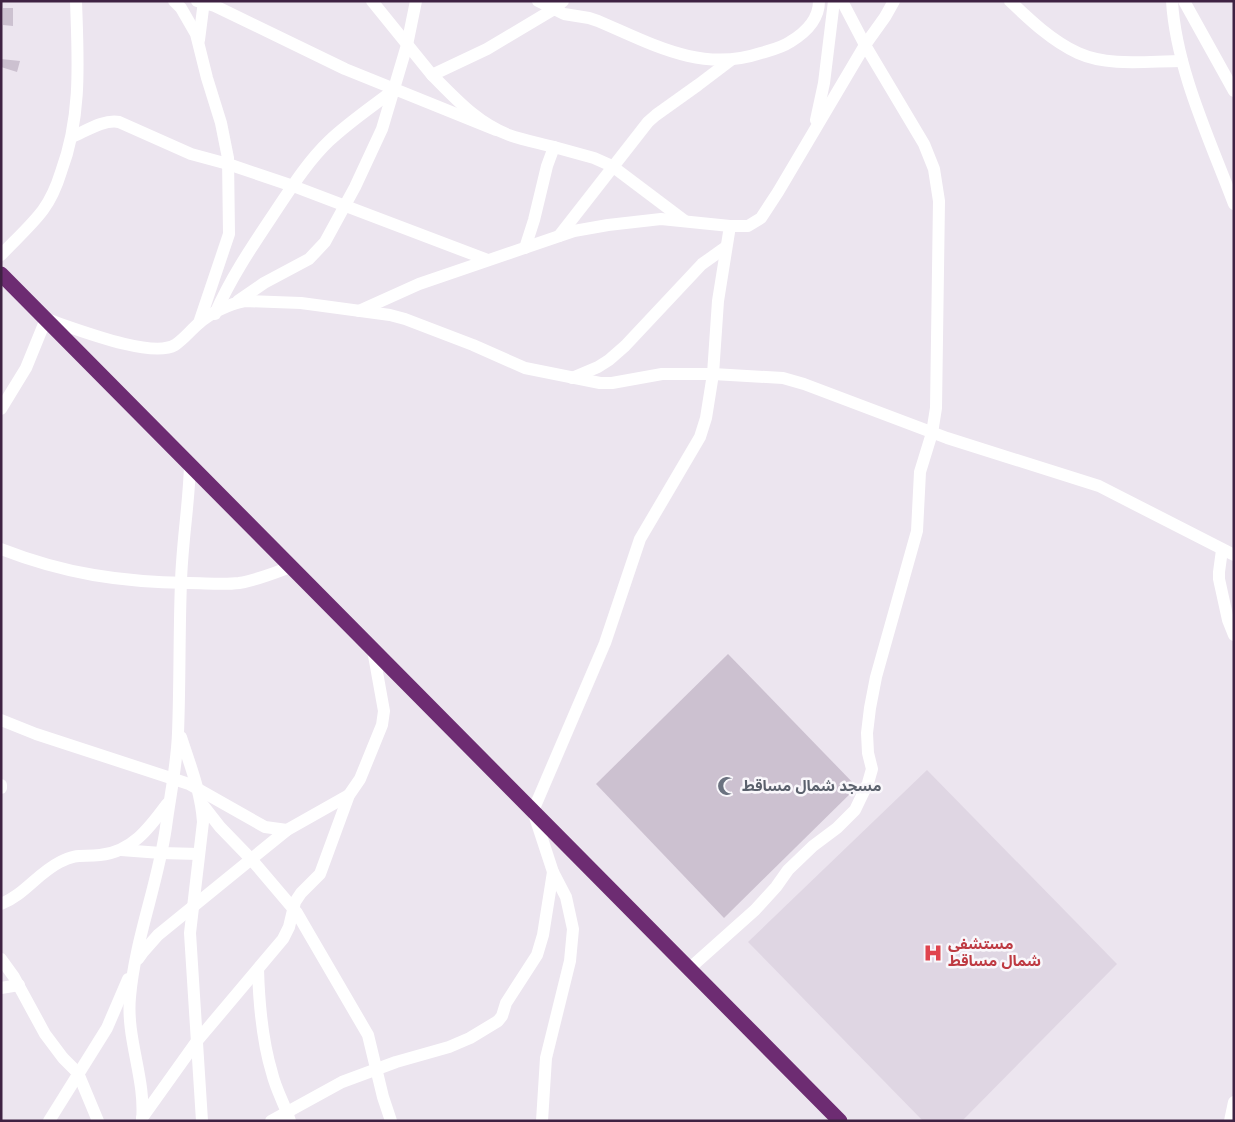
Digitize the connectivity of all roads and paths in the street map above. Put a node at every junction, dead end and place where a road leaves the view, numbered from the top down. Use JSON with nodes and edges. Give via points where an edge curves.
{"nodes":[{"id":1,"x":76,"y":1,"type":"edge"},
{"id":2,"x":174,"y":1,"type":"edge"},
{"id":3,"x":372,"y":1,"type":"edge"},
{"id":4,"x":416,"y":1,"type":"edge"},
{"id":5,"x":538,"y":1,"type":"edge"},
{"id":6,"x":834,"y":1,"type":"edge"},
{"id":7,"x":842,"y":1,"type":"edge"},
{"id":8,"x":894,"y":1,"type":"edge"},
{"id":9,"x":902,"y":1,"type":"edge"},
{"id":10,"x":1010,"y":1,"type":"edge"},
{"id":11,"x":1172,"y":1,"type":"edge"},
{"id":12,"x":1184,"y":1,"type":"edge"},
{"id":13,"x":202,"y":2,"type":"edge"},
{"id":14,"x":558,"y":5,"type":"edge"},
{"id":15,"x":819,"y":5,"type":"edge"},
{"id":16,"x":885,"y":17,"type":"junction"},
{"id":17,"x":827,"y":35,"type":"junction"},
{"id":18,"x":801,"y":36,"type":"junction"},
{"id":19,"x":199,"y":45,"type":"junction"},
{"id":20,"x":407,"y":45,"type":"junction"},
{"id":21,"x":865,"y":45,"type":"junction"},
{"id":22,"x":731,"y":60,"type":"junction"},
{"id":23,"x":1182,"y":61,"type":"junction"},
{"id":24,"x":432,"y":75,"type":"junction"},
{"id":25,"x":395,"y":89,"type":"junction"},
{"id":26,"x":1234,"y":90,"type":"edge"},
{"id":27,"x":496,"y":130,"type":"junction"},
{"id":28,"x":813,"y":132,"type":"junction"},
{"id":29,"x":72,"y":136,"type":"junction"},
{"id":30,"x":554,"y":147,"type":"junction"},
{"id":31,"x":228,"y":164,"type":"junction"},
{"id":32,"x":614,"y":168,"type":"junction"},
{"id":33,"x":293,"y":186,"type":"junction"},
{"id":34,"x":1234,"y":204,"type":"edge"},
{"id":35,"x":344,"y":205,"type":"junction"},
{"id":36,"x":686,"y":222,"type":"junction"},
{"id":37,"x":730,"y":226,"type":"junction"},
{"id":38,"x":559,"y":236,"type":"junction"},
{"id":39,"x":726,"y":247,"type":"junction"},
{"id":40,"x":525,"y":248,"type":"junction"},
{"id":41,"x":1,"y":255,"type":"edge"},
{"id":42,"x":488,"y":260,"type":"junction"},
{"id":43,"x":1,"y":274,"type":"edge"},
{"id":44,"x":236,"y":302,"type":"junction"},
{"id":45,"x":359,"y":311,"type":"junction"},
{"id":46,"x":215,"y":314,"type":"junction"},
{"id":47,"x":46,"y":319,"type":"junction"},
{"id":48,"x":199,"y":323,"type":"junction"},
{"id":49,"x":713,"y":374,"type":"junction"},
{"id":50,"x":572,"y":378,"type":"junction"},
{"id":51,"x":1,"y":409,"type":"edge"},
{"id":52,"x":932,"y":432,"type":"junction"},
{"id":53,"x":190,"y":465,"type":"junction"},
{"id":54,"x":1,"y":550,"type":"edge"},
{"id":55,"x":1228,"y":552,"type":"edge"},
{"id":56,"x":290,"y":566,"type":"junction"},
{"id":57,"x":181,"y":583,"type":"junction"},
{"id":58,"x":1234,"y":635,"type":"edge"},
{"id":59,"x":373,"y":650,"type":"junction"},
{"id":60,"x":1,"y":720,"type":"edge"},
{"id":61,"x":178,"y":730,"type":"junction"},
{"id":62,"x":172,"y":778,"type":"junction"},
{"id":63,"x":1,"y":784,"type":"edge"},
{"id":64,"x":1,"y":788,"type":"edge"},
{"id":65,"x":198,"y":789,"type":"junction"},
{"id":66,"x":349,"y":795,"type":"junction"},
{"id":67,"x":169,"y":801,"type":"junction"},
{"id":68,"x":202,"y":804,"type":"junction"},
{"id":69,"x":533,"y":811,"type":"junction"},
{"id":70,"x":287,"y":830,"type":"junction"},
{"id":71,"x":121,"y":850,"type":"junction"},
{"id":72,"x":160,"y":854,"type":"junction"},
{"id":73,"x":199,"y":854,"type":"junction"},
{"id":74,"x":251,"y":858,"type":"junction"},
{"id":75,"x":553,"y":872,"type":"junction"},
{"id":76,"x":1,"y":904,"type":"edge"},
{"id":77,"x":192,"y":907,"type":"junction"},
{"id":78,"x":293,"y":909,"type":"junction"},
{"id":79,"x":1,"y":959,"type":"edge"},
{"id":80,"x":134,"y":966,"type":"junction"},
{"id":81,"x":690,"y":968,"type":"junction"},
{"id":82,"x":258,"y":969,"type":"junction"},
{"id":83,"x":19,"y":985,"type":"junction"},
{"id":84,"x":1,"y":988,"type":"edge"},
{"id":85,"x":197,"y":1041,"type":"junction"},
{"id":86,"x":377,"y":1069,"type":"junction"},
{"id":87,"x":78,"y":1073,"type":"junction"},
{"id":88,"x":1234,"y":1102,"type":"edge"},
{"id":89,"x":289,"y":1116,"type":"edge"},
{"id":90,"x":142,"y":1120,"type":"edge"},
{"id":91,"x":49,"y":1121,"type":"edge"},
{"id":92,"x":98,"y":1121,"type":"edge"},
{"id":93,"x":202,"y":1121,"type":"edge"},
{"id":94,"x":271,"y":1121,"type":"edge"},
{"id":95,"x":391,"y":1121,"type":"edge"},
{"id":96,"x":542,"y":1121,"type":"edge"},
{"id":97,"x":840,"y":1121,"type":"edge"},
{"id":98,"x":1230,"y":1121,"type":"edge"}],
"edges":[{"from":1,"to":29,"type":"street","via":[[77,108]]},
{"from":2,"to":19,"type":"street","via":[[190,22]]},
{"from":3,"to":20,"type":"street"},
{"from":4,"to":20,"type":"street"},
{"from":5,"to":14,"type":"street"},
{"from":6,"to":17,"type":"street"},
{"from":7,"to":21,"type":"street"},
{"from":8,"to":16,"type":"street"},
{"from":9,"to":16,"type":"street"},
{"from":10,"to":23,"type":"street","via":[[1056,41],[1080,54],[1123,62]]},
{"from":11,"to":23,"type":"street"},
{"from":12,"to":26,"type":"street"},
{"from":13,"to":19,"type":"street"},
{"from":13,"to":25,"type":"street"},
{"from":14,"to":22,"type":"street","via":[[564,14],[598,21],[684,56]]},
{"from":14,"to":24,"type":"street","via":[[487,49]]},
{"from":15,"to":17,"type":"street"},
{"from":15,"to":18,"type":"street","via":[[816,17]]},
{"from":16,"to":21,"type":"street"},
{"from":17,"to":18,"type":"street"},
{"from":17,"to":28,"type":"street","via":[[824,84]]},
{"from":18,"to":22,"type":"street","via":[[784,46]]},
{"from":19,"to":31,"type":"street","via":[[222,123]]},
{"from":20,"to":24,"type":"street"},
{"from":20,"to":25,"type":"street"},
{"from":21,"to":28,"type":"street"},
{"from":21,"to":52,"type":"street","via":[[924,144],[934,169],[938,201],[938,298],[936,408]]},
{"from":22,"to":32,"type":"street","via":[[656,114]]},
{"from":23,"to":34,"type":"street"},
{"from":24,"to":27,"type":"street","via":[[474,115]]},
{"from":25,"to":27,"type":"street"},
{"from":25,"to":33,"type":"street","via":[[328,142]]},
{"from":25,"to":35,"type":"street","via":[[382,129]]},
{"from":27,"to":30,"type":"street"},
{"from":28,"to":37,"type":"street","via":[[761,218],[748,226]]},
{"from":29,"to":31,"type":"street","via":[[112,121],[119,122],[190,154]]},
{"from":29,"to":41,"type":"street","via":[[57,185],[43,209]]},
{"from":30,"to":32,"type":"street","via":[[594,158]]},
{"from":30,"to":40,"type":"street"},
{"from":31,"to":33,"type":"street"},
{"from":31,"to":48,"type":"street","via":[[229,234]]},
{"from":32,"to":36,"type":"street"},
{"from":32,"to":38,"type":"street"},
{"from":33,"to":35,"type":"street"},
{"from":33,"to":46,"type":"street","via":[[225,289]]},
{"from":35,"to":42,"type":"street"},
{"from":35,"to":44,"type":"street","via":[[317,252]]},
{"from":36,"to":37,"type":"street"},
{"from":36,"to":38,"type":"street","via":[[662,219],[608,225]]},
{"from":37,"to":39,"type":"street"},
{"from":38,"to":40,"type":"street"},
{"from":39,"to":49,"type":"street"},
{"from":39,"to":50,"type":"street","via":[[702,264],[609,360]]},
{"from":40,"to":42,"type":"street"},
{"from":42,"to":45,"type":"street","via":[[419,284]]},
{"from":43,"to":47,"type":"highway"},
{"from":44,"to":45,"type":"street","via":[[301,303]]},
{"from":44,"to":46,"type":"street"},
{"from":45,"to":50,"type":"street","via":[[405,319],[525,368]]},
{"from":46,"to":48,"type":"street"},
{"from":47,"to":48,"type":"street","via":[[149,349],[173,346]]},
{"from":47,"to":51,"type":"street","via":[[26,368]]},
{"from":47,"to":53,"type":"highway"},
{"from":49,"to":50,"type":"street","via":[[662,374],[612,383]]},
{"from":49,"to":52,"type":"street","via":[[783,378]]},
{"from":49,"to":69,"type":"street","via":[[700,437],[640,539],[606,643]]},
{"from":52,"to":55,"type":"street","via":[[1099,486]]},
{"from":52,"to":81,"type":"street","via":[[920,472],[917,531],[876,677],[867,733],[872,769],[863,796],[855,810],[788,870],[755,910]]},
{"from":53,"to":56,"type":"highway"},
{"from":53,"to":57,"type":"street"},
{"from":54,"to":57,"type":"street","via":[[92,576]]},
{"from":55,"to":58,"type":"street","via":[[1219,579]]},
{"from":56,"to":57,"type":"street","via":[[240,583]]},
{"from":56,"to":59,"type":"highway"},
{"from":57,"to":61,"type":"street"},
{"from":59,"to":66,"type":"street","via":[[384,711],[382,725],[360,779]]},
{"from":59,"to":69,"type":"highway"},
{"from":60,"to":62,"type":"street","via":[[61,743]]},
{"from":61,"to":62,"type":"street"},
{"from":61,"to":65,"type":"street"},
{"from":62,"to":65,"type":"street"},
{"from":62,"to":67,"type":"street"},
{"from":63,"to":64,"type":"street"},
{"from":65,"to":68,"type":"street"},
{"from":65,"to":70,"type":"street","via":[[266,827]]},
{"from":66,"to":70,"type":"street"},
{"from":66,"to":78,"type":"street","via":[[320,874],[301,893]]},
{"from":67,"to":71,"type":"street","via":[[146,832]]},
{"from":67,"to":72,"type":"street"},
{"from":68,"to":73,"type":"street"},
{"from":68,"to":74,"type":"street"},
{"from":69,"to":75,"type":"street"},
{"from":69,"to":81,"type":"highway"},
{"from":70,"to":74,"type":"street"},
{"from":71,"to":72,"type":"street"},
{"from":71,"to":76,"type":"street","via":[[68,858]]},
{"from":72,"to":73,"type":"street"},
{"from":72,"to":80,"type":"street"},
{"from":73,"to":77,"type":"street"},
{"from":74,"to":77,"type":"street"},
{"from":74,"to":78,"type":"street"},
{"from":75,"to":86,"type":"street","via":[[537,955],[498,1021],[448,1047]]},
{"from":75,"to":96,"type":"street","via":[[566,897],[573,929],[570,961],[546,1058]]},
{"from":77,"to":80,"type":"street","via":[[158,935]]},
{"from":77,"to":85,"type":"street","via":[[190,934]]},
{"from":78,"to":82,"type":"street","via":[[283,939]]},
{"from":78,"to":86,"type":"street","via":[[368,1035]]},
{"from":79,"to":83,"type":"street"},
{"from":80,"to":87,"type":"street","via":[[107,1028]]},
{"from":80,"to":90,"type":"street","via":[[129,1014],[142,1096]]},
{"from":81,"to":97,"type":"highway"},
{"from":82,"to":85,"type":"street"},
{"from":82,"to":89,"type":"street","via":[[264,1040],[272,1074]]},
{"from":83,"to":84,"type":"street"},
{"from":83,"to":87,"type":"street","via":[[45,1034]]},
{"from":85,"to":90,"type":"street"},
{"from":85,"to":93,"type":"street"},
{"from":86,"to":89,"type":"street","via":[[330,1088]]},
{"from":86,"to":95,"type":"street"},
{"from":87,"to":91,"type":"street"},
{"from":87,"to":92,"type":"street"},
{"from":88,"to":98,"type":"street"},
{"from":89,"to":94,"type":"street"}]}
